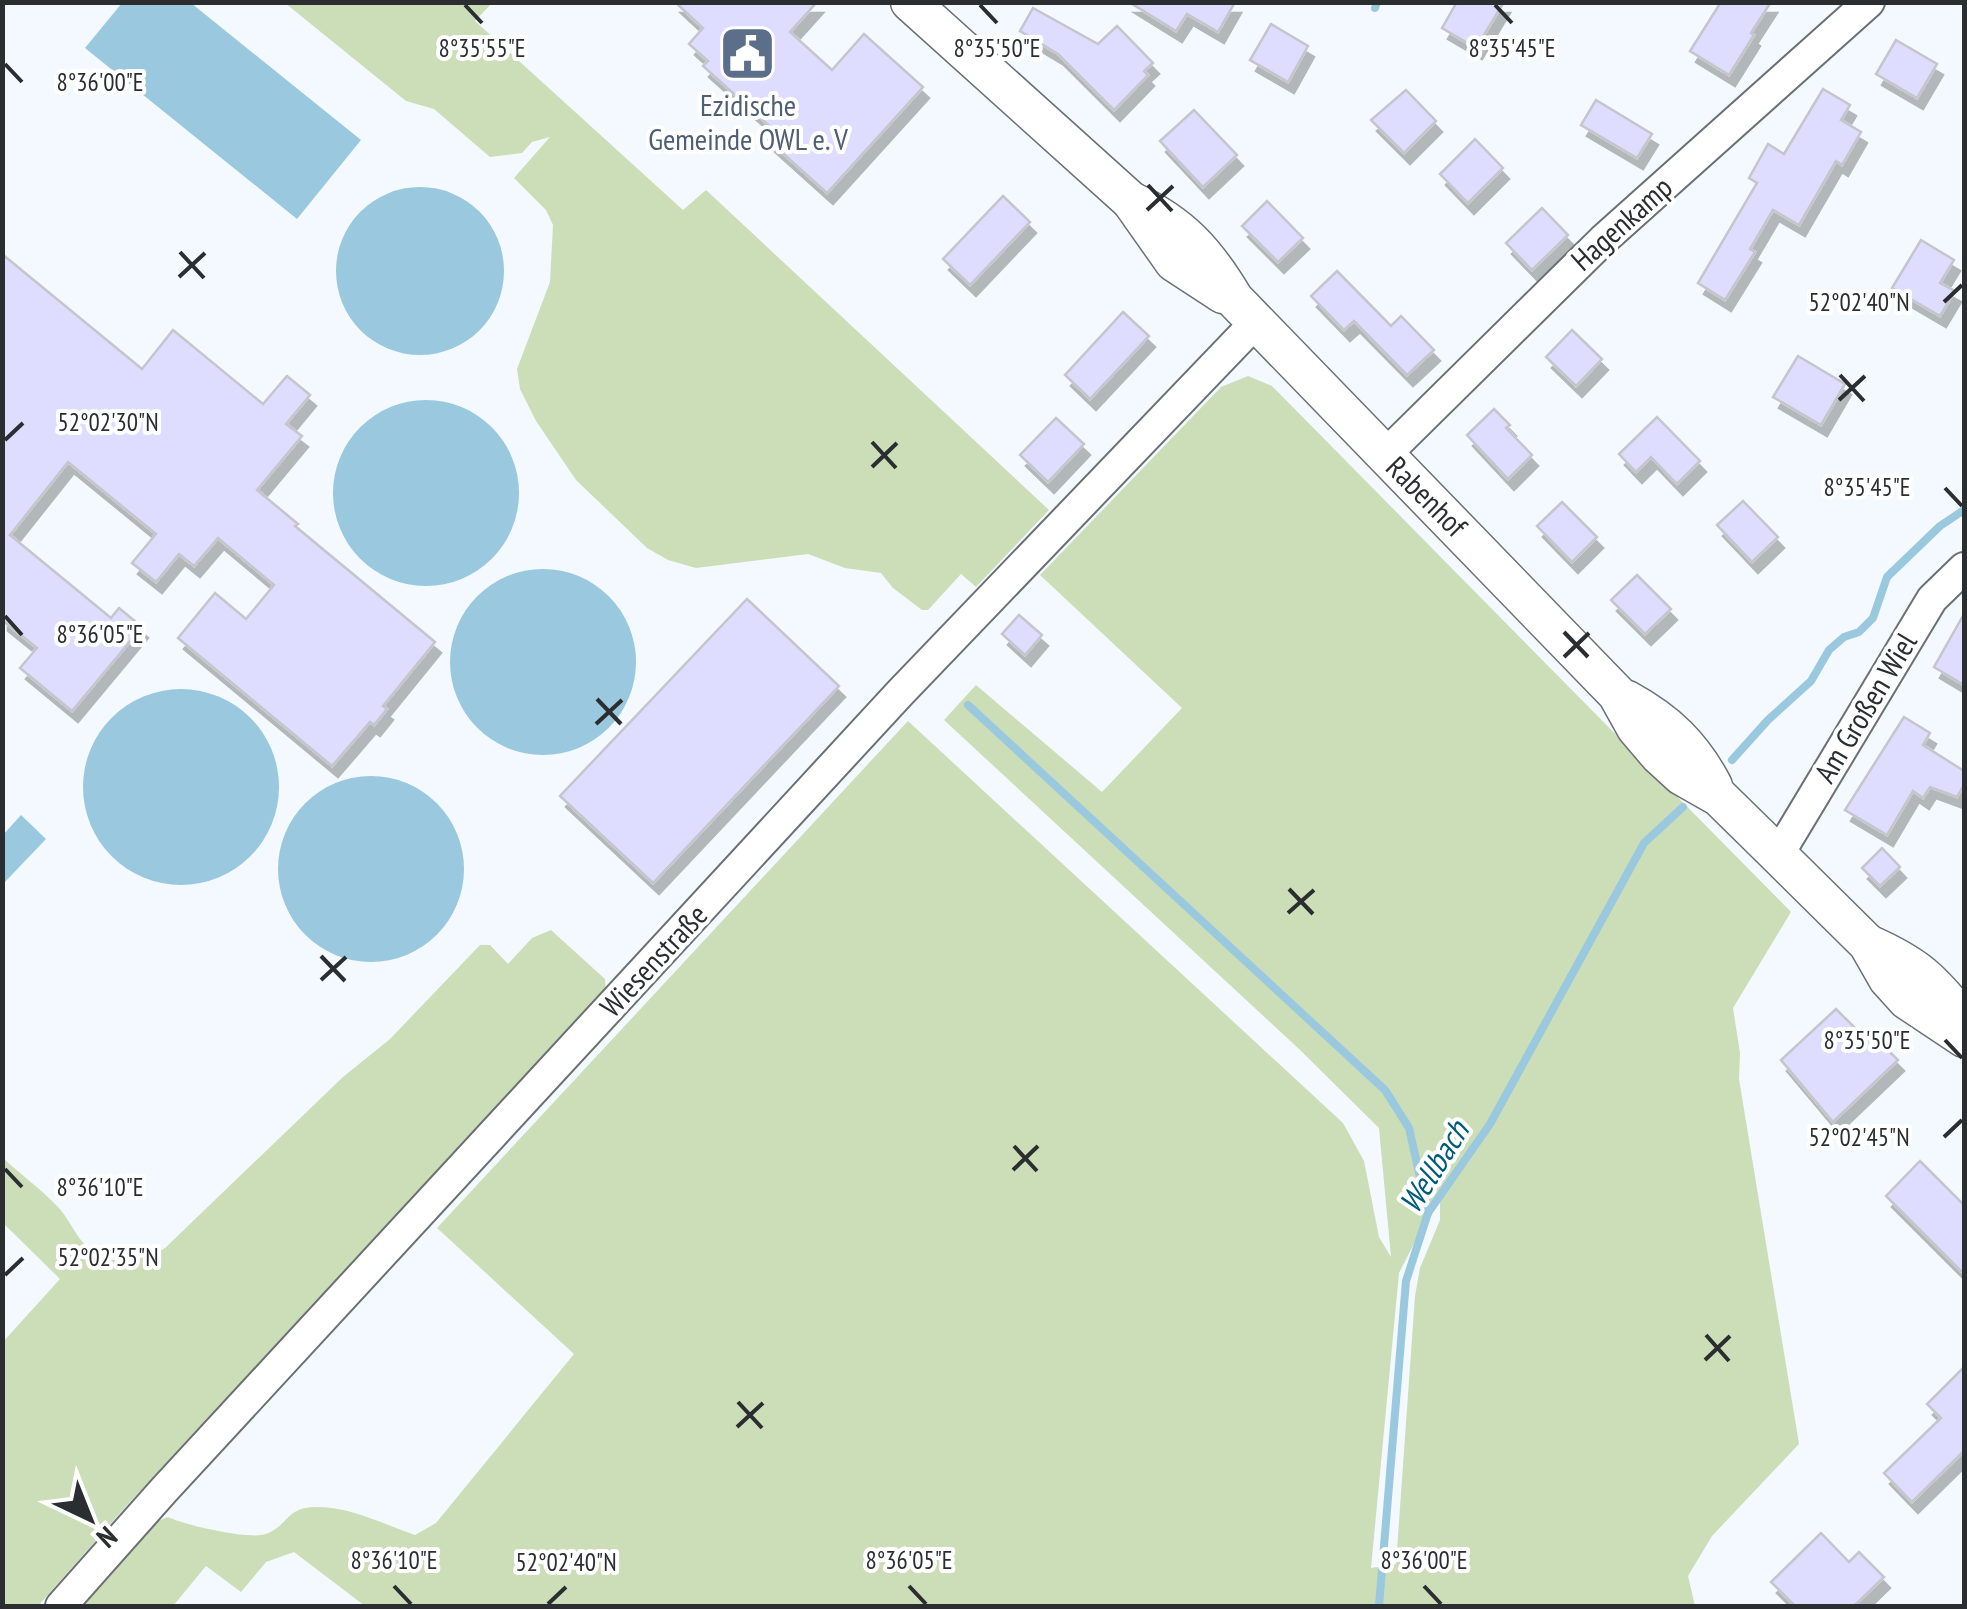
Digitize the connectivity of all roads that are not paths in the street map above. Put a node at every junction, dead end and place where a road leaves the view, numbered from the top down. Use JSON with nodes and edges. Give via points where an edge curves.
{"nodes":[{"id":1,"x":910,"y":2,"type":"edge"},
{"id":2,"x":1869,"y":2,"type":"edge"},
{"id":3,"x":1245,"y":311,"type":"junction"},
{"id":4,"x":1385,"y":455,"type":"junction"},
{"id":5,"x":1964,"y":568,"type":"edge"},
{"id":6,"x":1778,"y":855,"type":"junction"},
{"id":7,"x":1868,"y":944,"type":"junction"},
{"id":8,"x":1964,"y":1021,"type":"edge"},
{"id":9,"x":1964,"y":1038,"type":"edge"},
{"id":10,"x":61,"y":1606,"type":"edge"}],
"edges":[{"from":1,"to":3,"type":"street","name":"Rabenhof","via":[[1131,202],[1192,239]]},
{"from":2,"to":4,"type":"street","name":"Hagenkamp","via":[[1603,240]]},
{"from":3,"to":4,"type":"street","name":"Rabenhof"},
{"from":3,"to":10,"type":"street","name":"Wiesenstraße"},
{"from":4,"to":6,"type":"street","name":"Rabenhof","via":[[1617,694],[1658,755],[1720,797]]},
{"from":5,"to":6,"type":"street","name":"Am Großen Wiel","via":[[1932,599]]},
{"from":6,"to":7,"type":"street","name":"Rabenhof"},
{"from":7,"to":8,"type":"street","name":"Rabenhof","via":[[1927,977]]},
{"from":7,"to":9,"type":"street","name":"Rabenhof","via":[[1907,1000]]}]}
